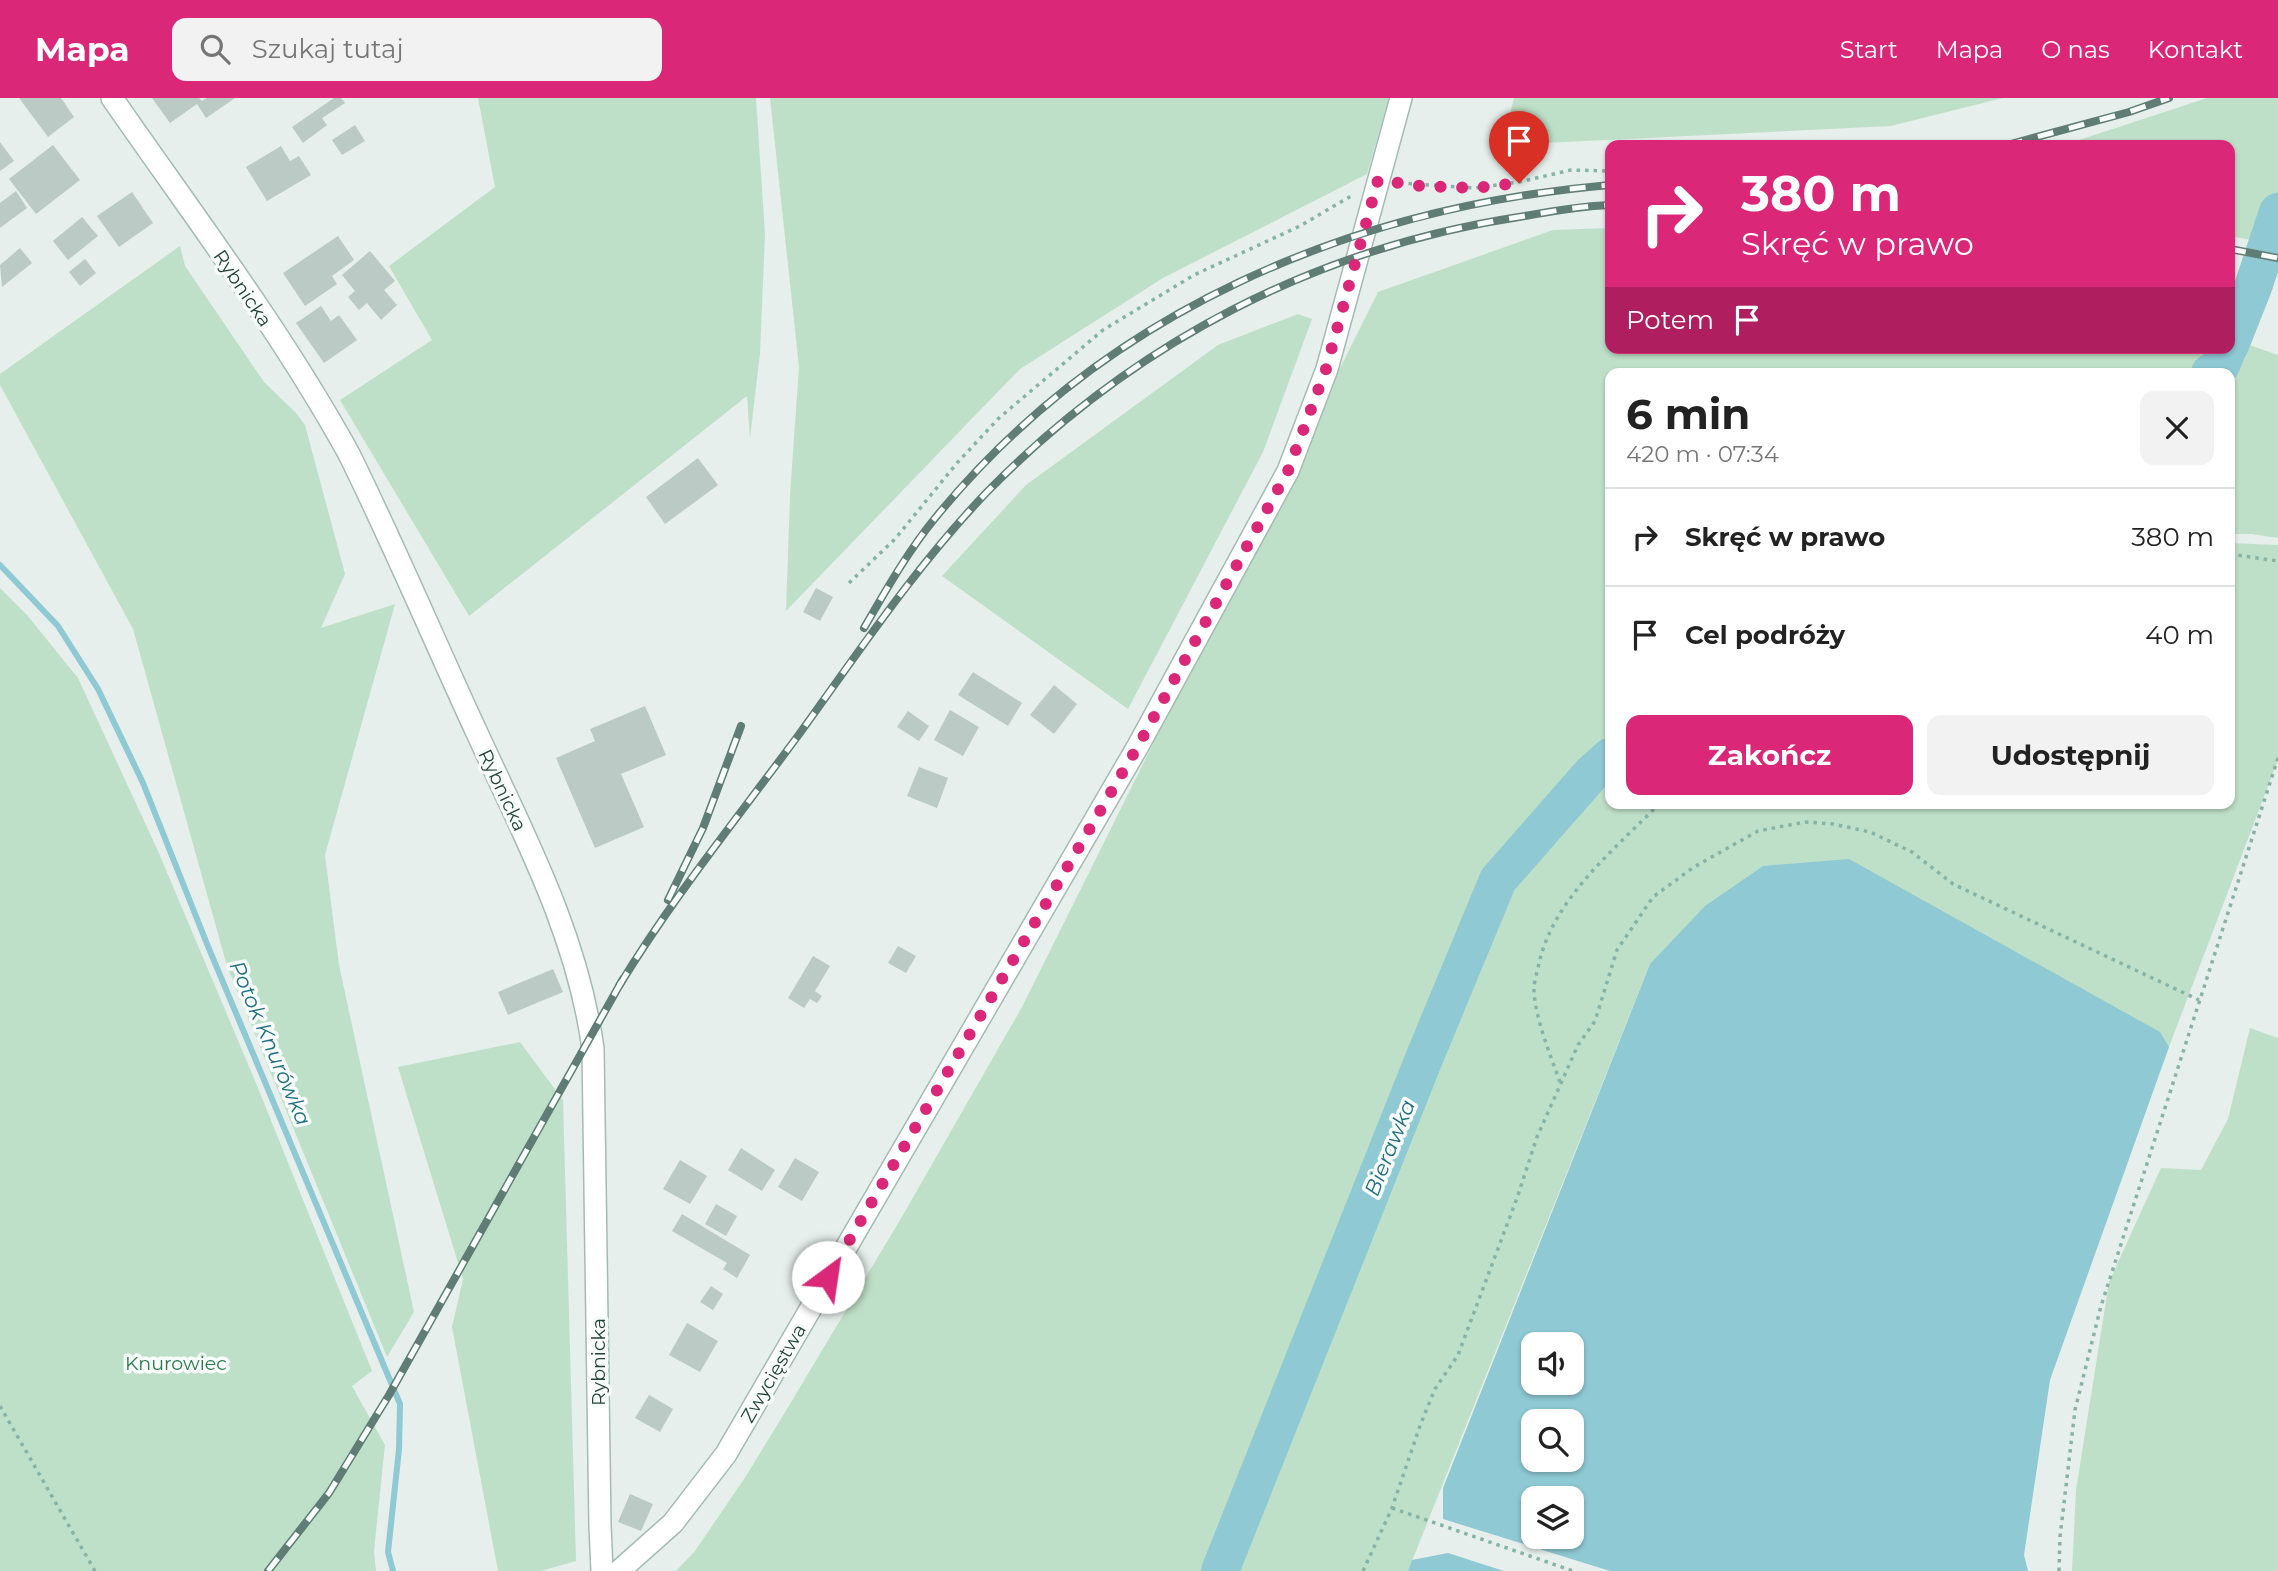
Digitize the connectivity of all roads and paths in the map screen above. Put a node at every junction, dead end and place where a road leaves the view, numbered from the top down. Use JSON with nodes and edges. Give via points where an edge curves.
{"nodes":[{"id":1,"x":112,"y":98,"type":"edge"},
{"id":2,"x":1401,"y":98,"type":"edge"},
{"id":3,"x":1605,"y":171,"type":"edge"},
{"id":4,"x":1378,"y":180,"type":"junction"},
{"id":5,"x":2235,"y":555,"type":"edge"},
{"id":6,"x":2278,"y":561,"type":"edge"},
{"id":7,"x":849,"y":583,"type":"dead end"},
{"id":8,"x":2278,"y":758,"type":"edge"},
{"id":9,"x":1654,"y":809,"type":"edge"},
{"id":10,"x":2199,"y":1000,"type":"junction"},
{"id":11,"x":1561,"y":1084,"type":"junction"},
{"id":12,"x":0,"y":1406,"type":"edge"},
{"id":13,"x":1392,"y":1508,"type":"junction"},
{"id":14,"x":94,"y":1571,"type":"edge"},
{"id":15,"x":602,"y":1571,"type":"edge"},
{"id":16,"x":619,"y":1571,"type":"edge"},
{"id":17,"x":1363,"y":1571,"type":"edge"},
{"id":18,"x":1573,"y":1571,"type":"edge"},
{"id":19,"x":2059,"y":1571,"type":"edge"}],
"edges":[{"from":1,"to":15,"type":"main road","name":"Rybnicka","via":[[275,334],[349,453],[535,858],[579,973],[594,1073]]},
{"from":2,"to":4,"type":"main road","name":"Zwycięstwa"},
{"from":3,"to":4,"type":"path","via":[[1571,170],[1474,188]]},
{"from":4,"to":7,"type":"path","via":[[1300,226],[1194,275],[1102,330],[999,418],[895,539]]},
{"from":4,"to":16,"type":"main road","name":"Zwycięstwa","via":[[1326,369],[1288,471],[1230,579],[1066,871],[726,1454],[673,1523]]},
{"from":5,"to":6,"type":"path"},
{"from":8,"to":10,"type":"path"},
{"from":9,"to":11,"type":"path","via":[[1591,873],[1556,918],[1542,949],[1534,989],[1542,1032]]},
{"from":10,"to":11,"type":"path","via":[[1953,884],[1912,852],[1870,832],[1805,822],[1758,831],[1693,867],[1653,897],[1617,950],[1595,1021],[1578,1045]]},
{"from":10,"to":19,"type":"path","via":[[2101,1307],[2079,1397]]},
{"from":11,"to":13,"type":"path","via":[[1536,1137],[1458,1355],[1420,1423]]},
{"from":12,"to":14,"type":"path"},
{"from":13,"to":17,"type":"path"},
{"from":13,"to":18,"type":"path"}]}
